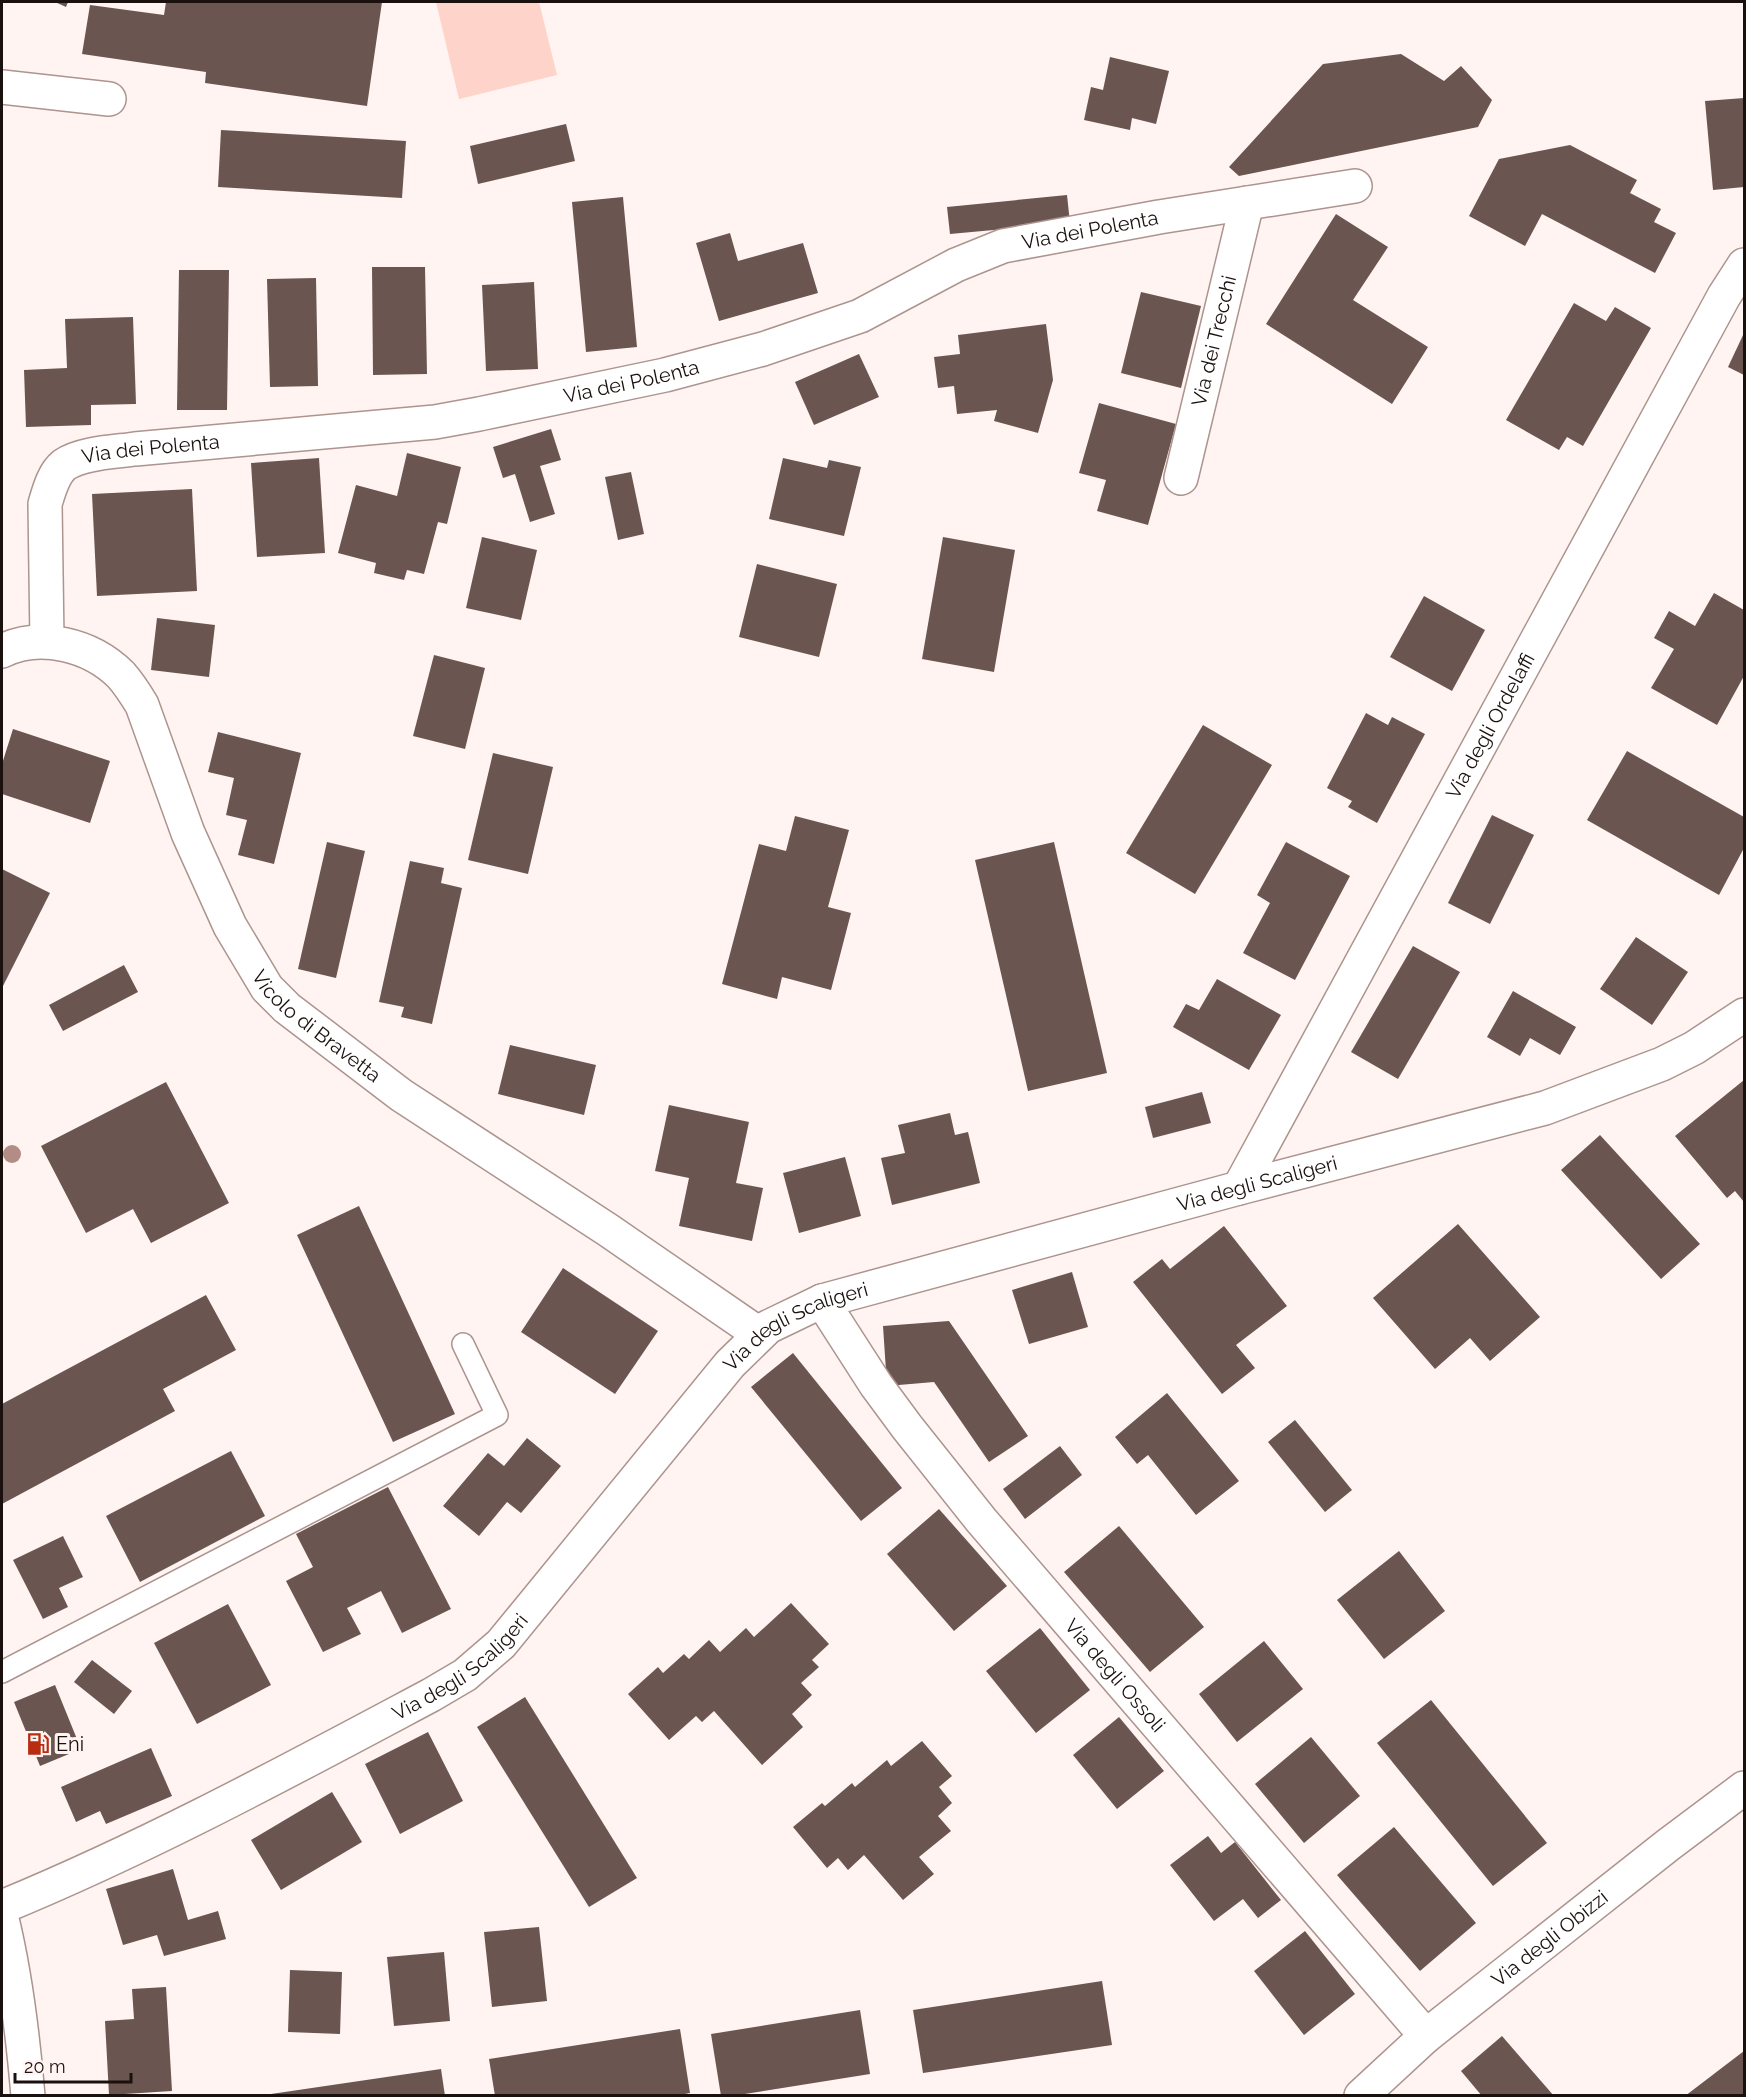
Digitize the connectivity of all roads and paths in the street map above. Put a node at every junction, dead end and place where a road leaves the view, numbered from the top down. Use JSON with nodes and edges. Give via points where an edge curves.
{"nodes":[{"id":1,"x":2,"y":87,"type":"edge"},
{"id":2,"x":109,"y":99,"type":"dead end"},
{"id":3,"x":1355,"y":186,"type":"dead end"},
{"id":4,"x":1247,"y":203,"type":"junction"},
{"id":5,"x":1744,"y":266,"type":"edge"},
{"id":6,"x":1181,"y":478,"type":"dead end"},
{"id":7,"x":47,"y":640,"type":"junction"},
{"id":8,"x":2,"y":651,"type":"edge"},
{"id":9,"x":1744,"y":1015,"type":"edge"},
{"id":10,"x":1239,"y":1188,"type":"junction"},
{"id":11,"x":822,"y":1301,"type":"junction"},
{"id":12,"x":759,"y":1334,"type":"junction"},
{"id":13,"x":463,"y":1344,"type":"dead end"},
{"id":14,"x":2,"y":1672,"type":"edge"},
{"id":15,"x":1744,"y":1788,"type":"edge"},
{"id":16,"x":2,"y":1907,"type":"edge"},
{"id":17,"x":2,"y":1920,"type":"edge"},
{"id":18,"x":1426,"y":2036,"type":"junction"},
{"id":19,"x":28,"y":2096,"type":"edge"},
{"id":20,"x":1361,"y":2096,"type":"edge"}],
"edges":[{"from":1,"to":2,"type":"street"},
{"from":3,"to":4,"type":"street","name":"Via dei Polenta"},
{"from":4,"to":6,"type":"street","name":"Via dei Trecchi"},
{"from":4,"to":7,"type":"street","name":"Via dei Polenta","via":[[1003,246],[956,265],[860,316],[763,349],[665,375],[435,422],[85,456],[63,465],[51,483],[45,504]]},
{"from":5,"to":10,"type":"street","name":"Via degli Ordelaffi","via":[[1724,296]]},
{"from":7,"to":8,"type":"street","name":"Vicolo di Bravetta","via":[[16,644]]},
{"from":7,"to":12,"type":"street","name":"Vicolo di Bravetta","via":[[98,659],[132,689],[142,705],[188,833],[230,926],[267,988],[287,1008],[401,1095]]},
{"from":9,"to":10,"type":"street","name":"Via degli Scaligeri","via":[[1662,1064],[1545,1108]]},
{"from":10,"to":11,"type":"street","name":"Via degli Scaligeri"},
{"from":11,"to":12,"type":"street","name":"Via degli Scaligeri"},
{"from":11,"to":18,"type":"street","name":"Via degli Ossoli","via":[[894,1410],[981,1520]]},
{"from":12,"to":16,"type":"street","name":"Via degli Scaligeri","via":[[730,1364],[501,1644],[465,1675],[195,1820]]},
{"from":13,"to":14,"type":"lane","via":[[496,1415]]},
{"from":15,"to":18,"type":"street","name":"Via degli Obizzi"},
{"from":17,"to":19,"type":"street","via":[[14,1976]]},
{"from":18,"to":20,"type":"street","name":"Via degli Obizzi"}]}
